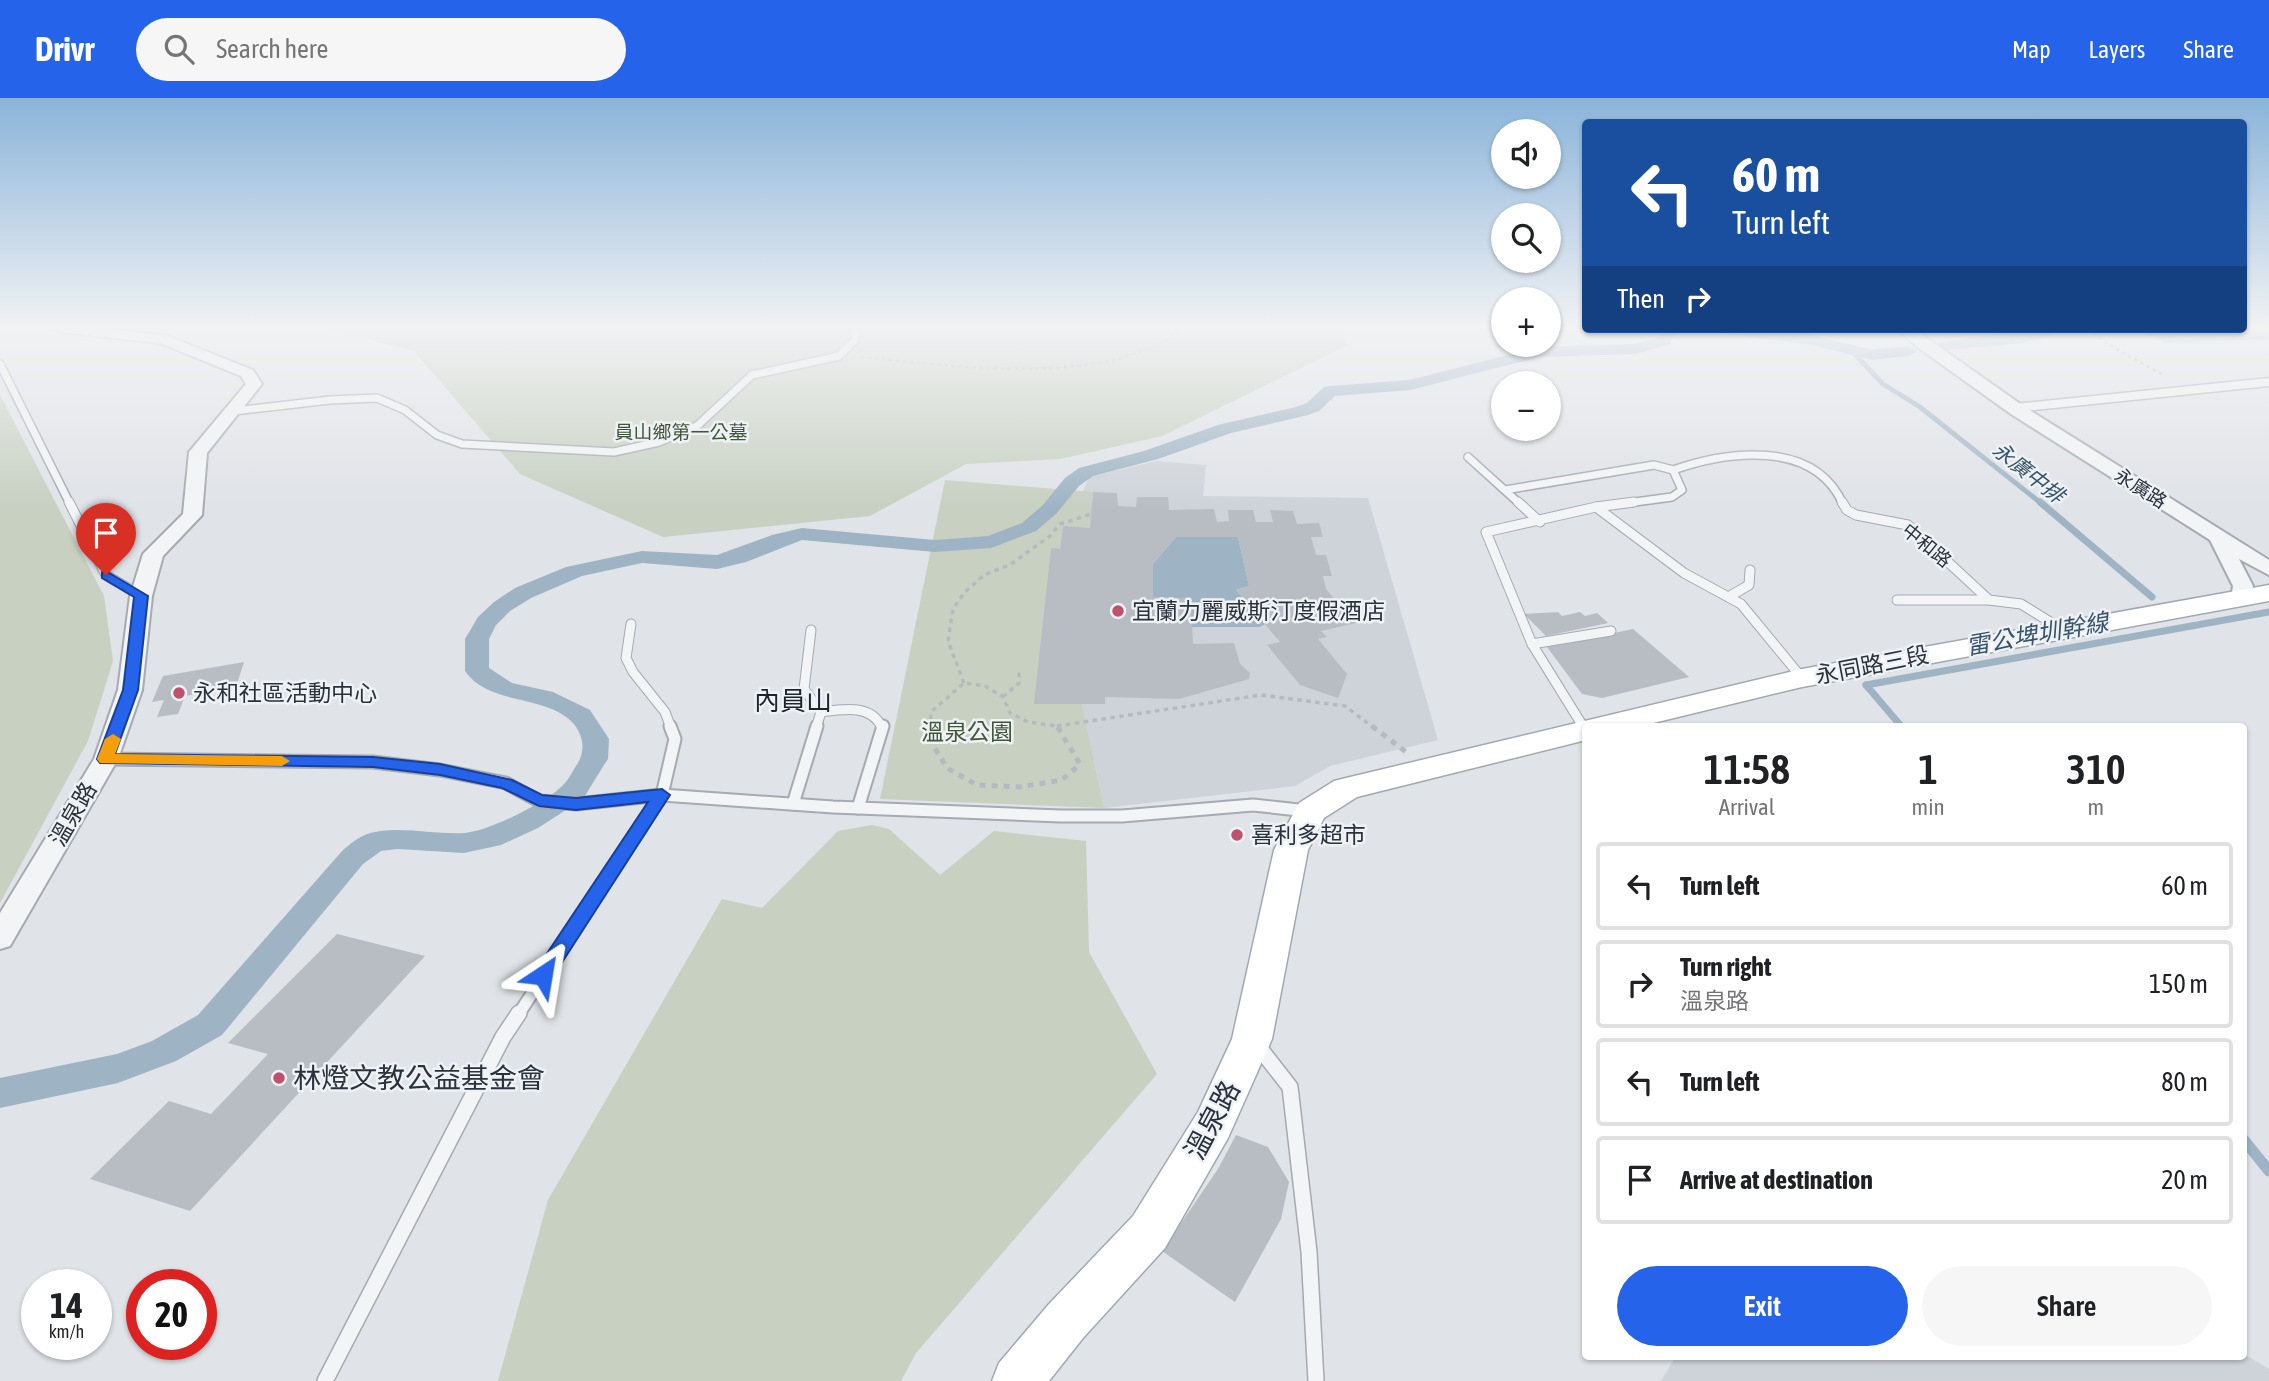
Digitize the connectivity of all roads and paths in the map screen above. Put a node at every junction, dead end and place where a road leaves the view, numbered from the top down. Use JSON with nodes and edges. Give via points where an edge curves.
{"nodes":[{"id":1,"x":12,"y":388,"type":"edge"},
{"id":2,"x":251,"y":388,"type":"edge"},
{"id":3,"x":738,"y":388,"type":"edge"},
{"id":4,"x":1985,"y":388,"type":"edge"},
{"id":5,"x":2186,"y":388,"type":"edge"},
{"id":6,"x":2211,"y":388,"type":"edge"},
{"id":7,"x":2190,"y":390,"type":"junction"},
{"id":8,"x":2014,"y":408,"type":"junction"},
{"id":9,"x":233,"y":411,"type":"junction"},
{"id":10,"x":1468,"y":457,"type":"dead end"},
{"id":11,"x":1673,"y":470,"type":"junction"},
{"id":12,"x":1505,"y":490,"type":"junction"},
{"id":13,"x":1596,"y":507,"type":"junction"},
{"id":14,"x":1091,"y":514,"type":"dead end"},
{"id":15,"x":1540,"y":522,"type":"junction"},
{"id":16,"x":2218,"y":536,"type":"junction"},
{"id":17,"x":2269,"y":551,"type":"edge"},
{"id":18,"x":2269,"y":569,"type":"edge"},
{"id":19,"x":1750,"y":570,"type":"dead end"},
{"id":20,"x":2269,"y":593,"type":"edge"},
{"id":21,"x":141,"y":596,"type":"junction"},
{"id":22,"x":1730,"y":596,"type":"junction"},
{"id":23,"x":2242,"y":598,"type":"junction"},
{"id":24,"x":1897,"y":600,"type":"dead end"},
{"id":25,"x":1989,"y":600,"type":"junction"},
{"id":26,"x":631,"y":624,"type":"dead end"},
{"id":27,"x":811,"y":630,"type":"dead end"},
{"id":28,"x":2063,"y":630,"type":"junction"},
{"id":29,"x":1611,"y":631,"type":"dead end"},
{"id":30,"x":1532,"y":644,"type":"junction"},
{"id":31,"x":1019,"y":669,"type":"dead end"},
{"id":32,"x":1802,"y":678,"type":"junction"},
{"id":33,"x":964,"y":683,"type":"junction"},
{"id":34,"x":1003,"y":697,"type":"junction"},
{"id":35,"x":821,"y":712,"type":"junction"},
{"id":36,"x":1614,"y":723,"type":"edge"},
{"id":37,"x":1582,"y":725,"type":"edge"},
{"id":38,"x":1057,"y":726,"type":"junction"},
{"id":39,"x":1582,"y":731,"type":"edge"},
{"id":40,"x":106,"y":759,"type":"junction"},
{"id":41,"x":1426,"y":768,"type":"junction"},
{"id":42,"x":662,"y":795,"type":"junction"},
{"id":43,"x":793,"y":804,"type":"junction"},
{"id":44,"x":858,"y":808,"type":"junction"},
{"id":45,"x":1311,"y":811,"type":"junction"},
{"id":46,"x":0,"y":939,"type":"edge"},
{"id":47,"x":1252,"y":1039,"type":"junction"},
{"id":48,"x":1033,"y":1371,"type":"edge"},
{"id":49,"x":325,"y":1381,"type":"edge"},
{"id":50,"x":1316,"y":1381,"type":"edge"}],
"edges":[{"from":1,"to":21,"type":"lane","via":[[106,575]]},
{"from":2,"to":9,"type":"street","name":"溫泉路"},
{"from":3,"to":9,"type":"lane","via":[[697,425],[659,442],[614,452],[462,444],[437,435],[405,410],[377,398]]},
{"from":4,"to":8,"type":"street","name":"永廣路"},
{"from":5,"to":7,"type":"path"},
{"from":6,"to":7,"type":"street"},
{"from":7,"to":8,"type":"street"},
{"from":8,"to":16,"type":"street","name":"永廣路"},
{"from":9,"to":21,"type":"street","name":"溫泉路","via":[[198,452],[192,515],[153,554]]},
{"from":10,"to":12,"type":"lane"},
{"from":11,"to":12,"type":"lane","via":[[1640,466]]},
{"from":11,"to":13,"type":"lane","via":[[1682,490],[1672,497]]},
{"from":11,"to":25,"type":"lane","name":"中和路","via":[[1695,461],[1755,452],[1793,460],[1839,489],[1850,513],[1908,525]]},
{"from":12,"to":15,"type":"lane"},
{"from":13,"to":15,"type":"lane"},
{"from":13,"to":22,"type":"lane","via":[[1684,573]]},
{"from":14,"to":33,"type":"path","via":[[1060,524],[1051,536],[1012,564],[984,575],[964,593],[953,609],[948,640]]},
{"from":15,"to":30,"type":"lane","via":[[1486,532]]},
{"from":16,"to":17,"type":"street"},
{"from":16,"to":18,"type":"street","name":"永廣路"},
{"from":16,"to":23,"type":"street","via":[[2243,586]]},
{"from":19,"to":22,"type":"lane","via":[[1749,585]]},
{"from":20,"to":23,"type":"main road","name":"永同路三段"},
{"from":21,"to":40,"type":"street","name":"溫泉路","via":[[130,690]]},
{"from":22,"to":32,"type":"lane"},
{"from":23,"to":28,"type":"main road","name":"永同路三段"},
{"from":24,"to":25,"type":"lane"},
{"from":25,"to":28,"type":"lane","via":[[2021,604]]},
{"from":26,"to":42,"type":"lane","via":[[626,658],[665,712],[675,738]]},
{"from":27,"to":35,"type":"lane","via":[[803,689]]},
{"from":28,"to":32,"type":"main road","name":"永同路三段"},
{"from":29,"to":30,"type":"lane"},
{"from":30,"to":37,"type":"lane"},
{"from":31,"to":34,"type":"path","via":[[1019,683]]},
{"from":32,"to":36,"type":"main road","name":"永同路三段"},
{"from":33,"to":34,"type":"path","via":[[985,686]]},
{"from":33,"to":38,"type":"path","via":[[931,712],[930,740],[947,768],[977,785],[1018,787],[1062,780],[1080,764]]},
{"from":34,"to":38,"type":"path","via":[[1010,713],[1028,722]]},
{"from":35,"to":43,"type":"lane"},
{"from":35,"to":44,"type":"lane","via":[[855,707],[871,712],[883,726]]},
{"from":38,"to":41,"type":"path","via":[[1261,695],[1345,706]]},
{"from":39,"to":41,"type":"main road"},
{"from":40,"to":42,"type":"lane","via":[[373,762],[440,769],[506,783],[539,801],[576,804]]},
{"from":40,"to":46,"type":"street","name":"溫泉路"},
{"from":41,"to":45,"type":"main road","via":[[1346,789]]},
{"from":42,"to":43,"type":"lane"},
{"from":42,"to":49,"type":"lane","via":[[503,1037]]},
{"from":43,"to":44,"type":"lane"},
{"from":44,"to":45,"type":"lane","via":[[1060,816],[1122,816],[1253,805]]},
{"from":45,"to":47,"type":"main road","name":"溫泉路","via":[[1291,850]]},
{"from":47,"to":48,"type":"main road","name":"溫泉路","via":[[1213,1125],[1149,1231]]},
{"from":47,"to":50,"type":"lane","via":[[1290,1087],[1309,1252]]}]}
